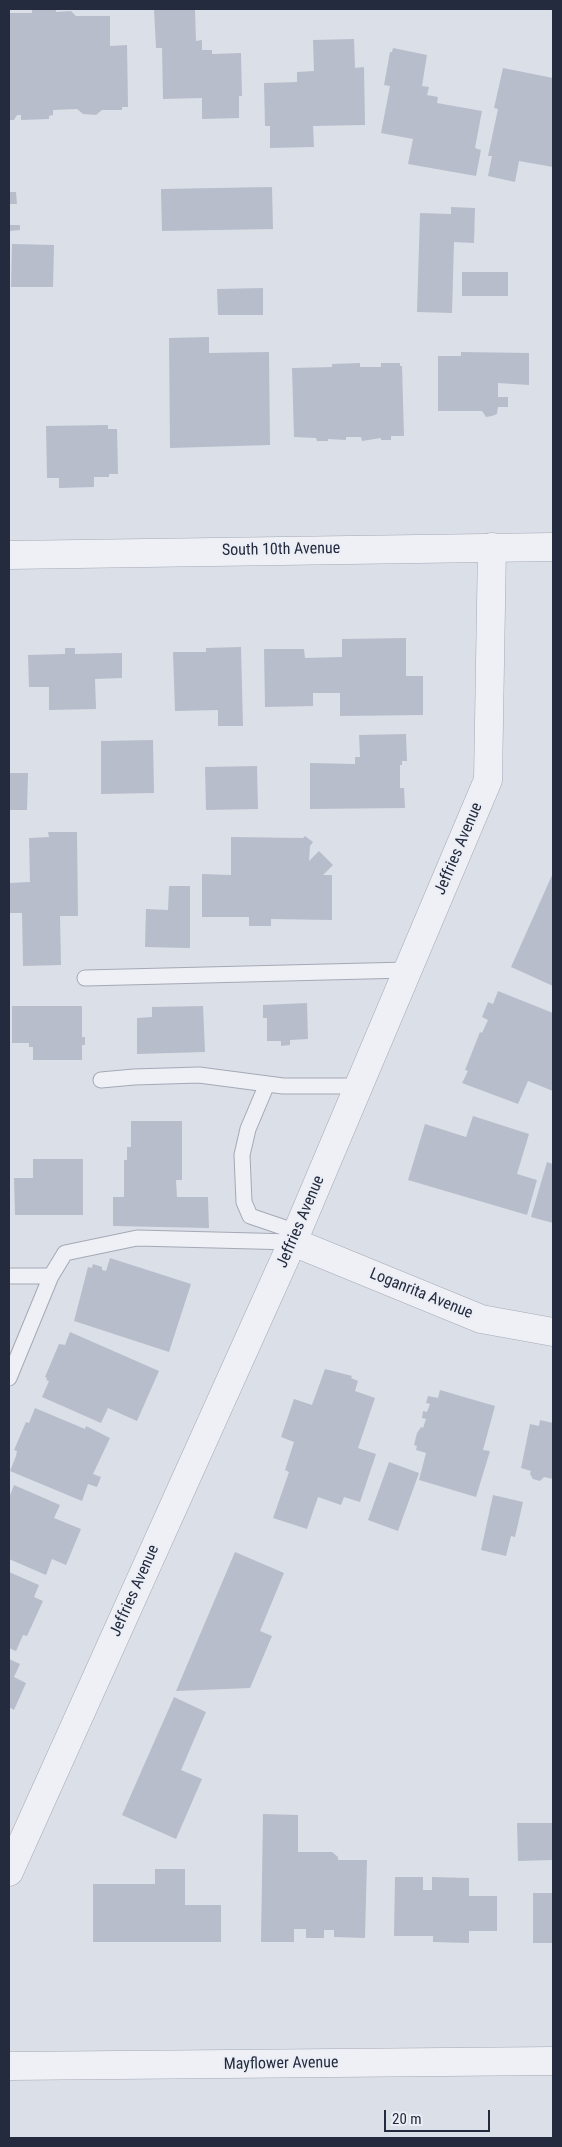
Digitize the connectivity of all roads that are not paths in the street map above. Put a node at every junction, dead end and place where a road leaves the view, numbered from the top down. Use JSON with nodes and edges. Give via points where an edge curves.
{"nodes":[{"id":1,"x":492,"y":547,"type":"junction"},
{"id":2,"x":553,"y":547,"type":"edge"},
{"id":3,"x":9,"y":555,"type":"edge"},
{"id":4,"x":407,"y":970,"type":"junction"},
{"id":5,"x":85,"y":978,"type":"dead end"},
{"id":6,"x":101,"y":1080,"type":"dead end"},
{"id":7,"x":267,"y":1084,"type":"junction"},
{"id":8,"x":359,"y":1086,"type":"junction"},
{"id":9,"x":295,"y":1237,"type":"junction"},
{"id":10,"x":9,"y":1276,"type":"edge"},
{"id":11,"x":51,"y":1276,"type":"junction"},
{"id":12,"x":553,"y":1332,"type":"edge"},
{"id":13,"x":9,"y":1378,"type":"edge"},
{"id":14,"x":9,"y":1872,"type":"edge"},
{"id":15,"x":553,"y":2061,"type":"edge"},
{"id":16,"x":9,"y":2066,"type":"edge"}],
"edges":[{"from":1,"to":2,"type":"street","name":"South 10th Avenue"},
{"from":1,"to":3,"type":"street","name":"South 10th Avenue"},
{"from":1,"to":4,"type":"street","name":"Jeffries Avenue","via":[[488,780]]},
{"from":4,"to":5,"type":"lane"},
{"from":4,"to":8,"type":"street","name":"Jeffries Avenue"},
{"from":6,"to":7,"type":"lane","via":[[199,1075]]},
{"from":7,"to":8,"type":"lane"},
{"from":7,"to":9,"type":"lane","via":[[248,1129],[242,1155],[244,1202],[250,1216]]},
{"from":8,"to":9,"type":"street","name":"Jeffries Avenue"},
{"from":9,"to":11,"type":"lane","via":[[137,1238],[65,1253]]},
{"from":9,"to":12,"type":"street","name":"Loganrita Avenue","via":[[481,1319]]},
{"from":9,"to":14,"type":"street","name":"Jeffries Avenue"},
{"from":10,"to":11,"type":"lane"},
{"from":11,"to":13,"type":"lane"},
{"from":15,"to":16,"type":"street","name":"Mayflower Avenue"}]}
